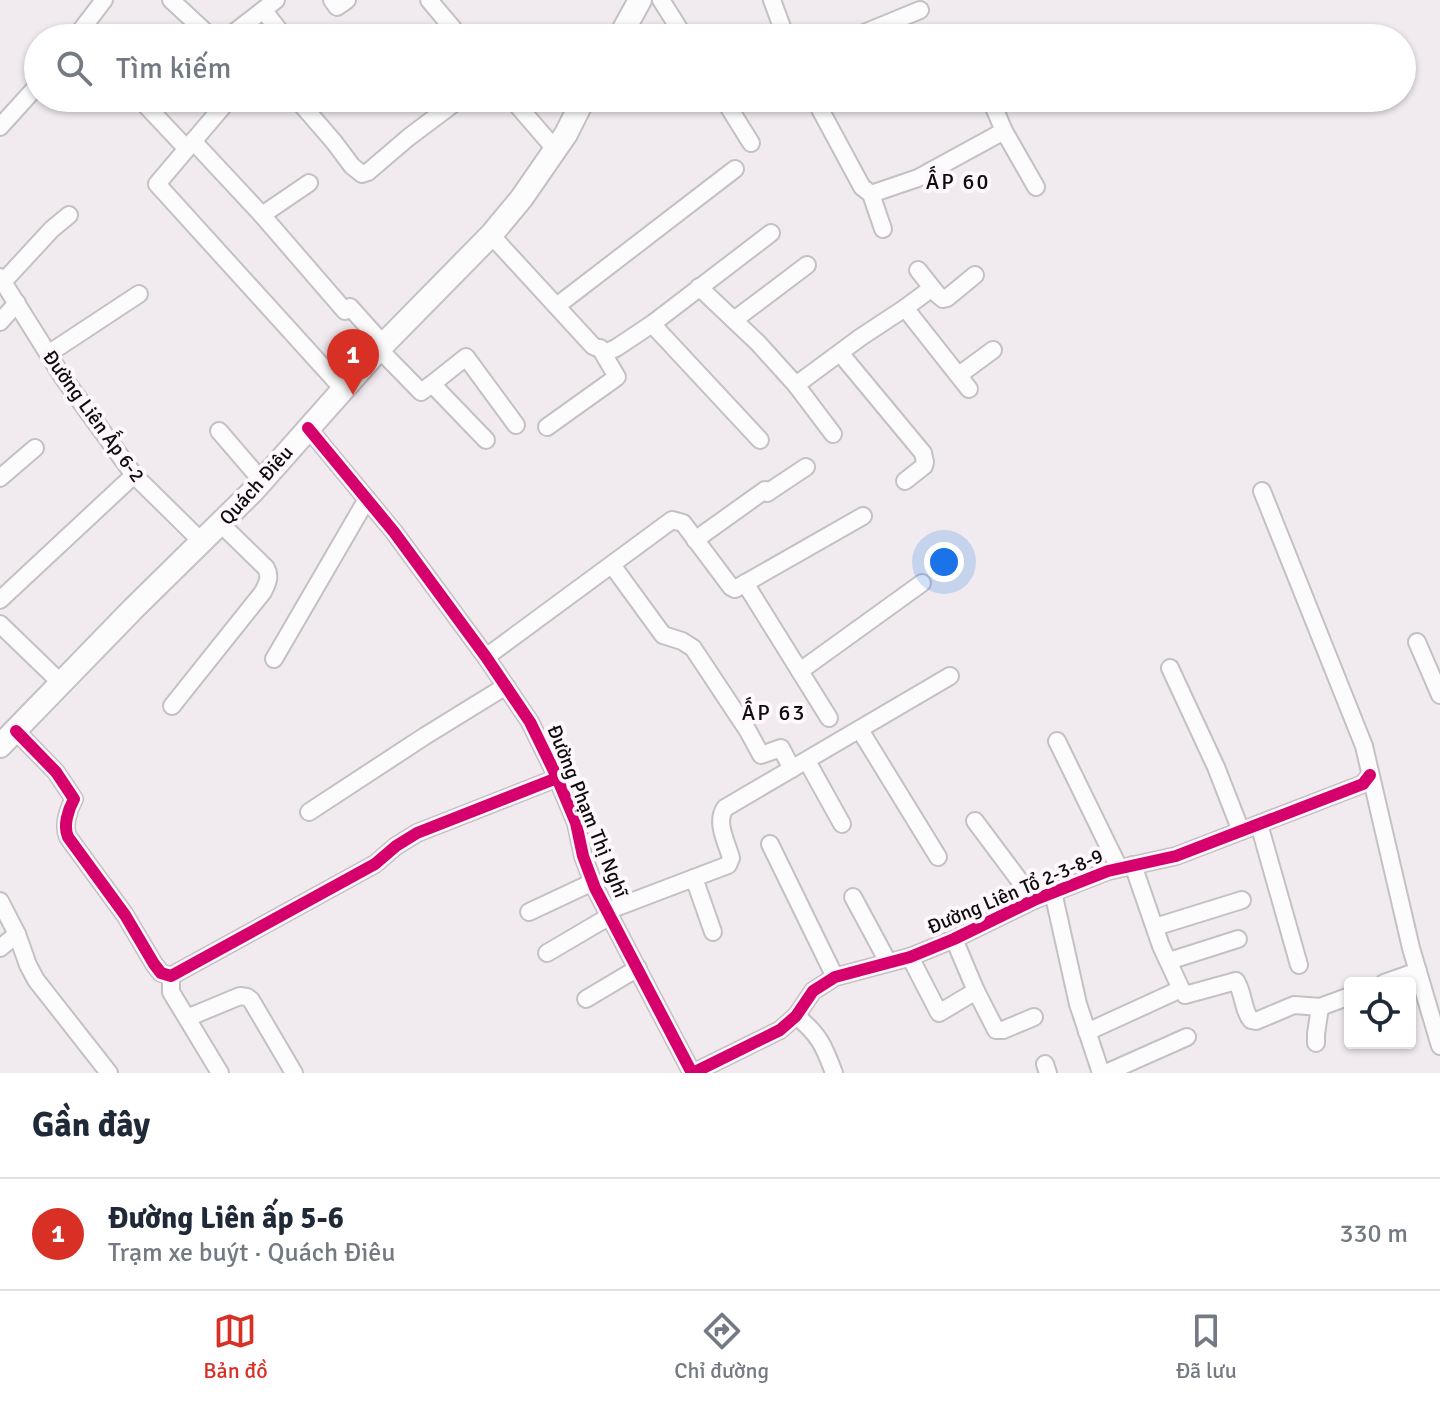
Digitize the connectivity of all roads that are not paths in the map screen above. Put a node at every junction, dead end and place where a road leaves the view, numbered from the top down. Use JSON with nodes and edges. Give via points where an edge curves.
{"nodes":[{"id":1,"x":104,"y":0,"type":"edge"},
{"id":2,"x":171,"y":0,"type":"edge"},
{"id":3,"x":332,"y":0,"type":"edge"},
{"id":4,"x":347,"y":0,"type":"edge"},
{"id":5,"x":429,"y":0,"type":"edge"},
{"id":6,"x":640,"y":0,"type":"edge"},
{"id":7,"x":661,"y":0,"type":"edge"},
{"id":8,"x":772,"y":0,"type":"edge"},
{"id":9,"x":270,"y":5,"type":"edge"},
{"id":10,"x":920,"y":10,"type":"dead end"},
{"id":11,"x":87,"y":24,"type":"edge"},
{"id":12,"x":197,"y":24,"type":"edge"},
{"id":13,"x":245,"y":24,"type":"edge"},
{"id":14,"x":279,"y":24,"type":"edge"},
{"id":15,"x":449,"y":24,"type":"edge"},
{"id":16,"x":627,"y":24,"type":"edge"},
{"id":17,"x":676,"y":24,"type":"edge"},
{"id":18,"x":781,"y":24,"type":"edge"},
{"id":19,"x":886,"y":24,"type":"edge"},
{"id":20,"x":24,"y":100,"type":"edge"},
{"id":21,"x":154,"y":112,"type":"edge"},
{"id":22,"x":219,"y":112,"type":"edge"},
{"id":23,"x":310,"y":112,"type":"edge"},
{"id":24,"x":442,"y":112,"type":"edge"},
{"id":25,"x":523,"y":112,"type":"edge"},
{"id":26,"x":577,"y":112,"type":"edge"},
{"id":27,"x":732,"y":112,"type":"edge"},
{"id":28,"x":822,"y":112,"type":"edge"},
{"id":29,"x":996,"y":112,"type":"edge"},
{"id":30,"x":0,"y":127,"type":"edge"},
{"id":31,"x":1004,"y":131,"type":"junction"},
{"id":32,"x":751,"y":143,"type":"dead end"},
{"id":33,"x":190,"y":145,"type":"junction"},
{"id":34,"x":555,"y":149,"type":"junction"},
{"id":35,"x":735,"y":169,"type":"dead end"},
{"id":36,"x":309,"y":183,"type":"dead end"},
{"id":37,"x":1036,"y":187,"type":"dead end"},
{"id":38,"x":871,"y":194,"type":"junction"},
{"id":39,"x":69,"y":215,"type":"dead end"},
{"id":40,"x":262,"y":215,"type":"junction"},
{"id":41,"x":883,"y":229,"type":"dead end"},
{"id":42,"x":771,"y":233,"type":"dead end"},
{"id":43,"x":491,"y":235,"type":"junction"},
{"id":44,"x":807,"y":265,"type":"dead end"},
{"id":45,"x":918,"y":270,"type":"dead end"},
{"id":46,"x":975,"y":275,"type":"dead end"},
{"id":47,"x":2,"y":280,"type":"edge"},
{"id":48,"x":699,"y":287,"type":"junction"},
{"id":49,"x":932,"y":288,"type":"junction"},
{"id":50,"x":139,"y":294,"type":"dead end"},
{"id":51,"x":17,"y":303,"type":"junction"},
{"id":52,"x":558,"y":305,"type":"junction"},
{"id":53,"x":905,"y":308,"type":"junction"},
{"id":54,"x":734,"y":320,"type":"junction"},
{"id":55,"x":0,"y":322,"type":"edge"},
{"id":56,"x":652,"y":324,"type":"junction"},
{"id":57,"x":382,"y":347,"type":"junction"},
{"id":58,"x":600,"y":348,"type":"junction"},
{"id":59,"x":993,"y":350,"type":"dead end"},
{"id":60,"x":840,"y":353,"type":"junction"},
{"id":61,"x":48,"y":354,"type":"junction"},
{"id":62,"x":959,"y":375,"type":"junction"},
{"id":63,"x":432,"y":384,"type":"junction"},
{"id":64,"x":796,"y":385,"type":"junction"},
{"id":65,"x":343,"y":389,"type":"junction"},
{"id":66,"x":969,"y":389,"type":"dead end"},
{"id":67,"x":516,"y":425,"type":"dead end"},
{"id":68,"x":547,"y":427,"type":"dead end"},
{"id":69,"x":308,"y":428,"type":"junction"},
{"id":70,"x":219,"y":431,"type":"dead end"},
{"id":71,"x":833,"y":434,"type":"dead end"},
{"id":72,"x":486,"y":440,"type":"dead end"},
{"id":73,"x":760,"y":440,"type":"dead end"},
{"id":74,"x":35,"y":448,"type":"dead end"},
{"id":75,"x":806,"y":467,"type":"dead end"},
{"id":76,"x":134,"y":475,"type":"junction"},
{"id":77,"x":0,"y":478,"type":"edge"},
{"id":78,"x":262,"y":481,"type":"junction"},
{"id":79,"x":905,"y":481,"type":"dead end"},
{"id":80,"x":1262,"y":491,"type":"dead end"},
{"id":81,"x":367,"y":499,"type":"junction"},
{"id":82,"x":863,"y":516,"type":"dead end"},
{"id":83,"x":221,"y":524,"type":"junction"},
{"id":84,"x":695,"y":540,"type":"junction"},
{"id":85,"x":203,"y":543,"type":"junction"},
{"id":86,"x":612,"y":565,"type":"junction"},
{"id":87,"x":745,"y":583,"type":"junction"},
{"id":88,"x":922,"y":583,"type":"dead end"},
{"id":89,"x":0,"y":600,"type":"edge"},
{"id":90,"x":0,"y":624,"type":"edge"},
{"id":91,"x":1417,"y":642,"type":"dead end"},
{"id":92,"x":486,"y":657,"type":"junction"},
{"id":93,"x":274,"y":659,"type":"dead end"},
{"id":94,"x":1170,"y":668,"type":"dead end"},
{"id":95,"x":800,"y":671,"type":"junction"},
{"id":96,"x":950,"y":676,"type":"dead end"},
{"id":97,"x":61,"y":683,"type":"junction"},
{"id":98,"x":506,"y":686,"type":"junction"},
{"id":99,"x":1440,"y":695,"type":"edge"},
{"id":100,"x":172,"y":706,"type":"dead end"},
{"id":101,"x":829,"y":718,"type":"dead end"},
{"id":102,"x":860,"y":730,"type":"junction"},
{"id":103,"x":4,"y":741,"type":"edge"},
{"id":104,"x":1057,"y":741,"type":"dead end"},
{"id":105,"x":800,"y":765,"type":"junction"},
{"id":106,"x":1370,"y":775,"type":"junction"},
{"id":107,"x":557,"y":778,"type":"junction"},
{"id":108,"x":309,"y":812,"type":"dead end"},
{"id":109,"x":975,"y":821,"type":"dead end"},
{"id":110,"x":842,"y":824,"type":"dead end"},
{"id":111,"x":1259,"y":824,"type":"junction"},
{"id":112,"x":1241,"y":831,"type":"junction"},
{"id":113,"x":770,"y":844,"type":"dead end"},
{"id":114,"x":938,"y":857,"type":"dead end"},
{"id":115,"x":1126,"y":867,"type":"junction"},
{"id":116,"x":694,"y":878,"type":"junction"},
{"id":117,"x":593,"y":882,"type":"junction"},
{"id":118,"x":1053,"y":892,"type":"junction"},
{"id":119,"x":853,"y":897,"type":"dead end"},
{"id":120,"x":1034,"y":900,"type":"junction"},
{"id":121,"x":1242,"y":900,"type":"dead end"},
{"id":122,"x":0,"y":901,"type":"edge"},
{"id":123,"x":529,"y":912,"type":"dead end"},
{"id":124,"x":609,"y":913,"type":"junction"},
{"id":125,"x":1155,"y":927,"type":"junction"},
{"id":126,"x":713,"y":932,"type":"dead end"},
{"id":127,"x":17,"y":934,"type":"junction"},
{"id":128,"x":954,"y":939,"type":"junction"},
{"id":129,"x":1238,"y":939,"type":"dead end"},
{"id":130,"x":0,"y":948,"type":"edge"},
{"id":131,"x":547,"y":953,"type":"dead end"},
{"id":132,"x":910,"y":957,"type":"junction"},
{"id":133,"x":1169,"y":961,"type":"junction"},
{"id":134,"x":888,"y":962,"type":"junction"},
{"id":135,"x":1299,"y":965,"type":"dead end"},
{"id":136,"x":638,"y":968,"type":"junction"},
{"id":137,"x":1418,"y":971,"type":"junction"},
{"id":138,"x":171,"y":976,"type":"junction"},
{"id":139,"x":835,"y":977,"type":"junction"},
{"id":140,"x":1401,"y":977,"type":"edge"},
{"id":141,"x":1181,"y":989,"type":"junction"},
{"id":142,"x":976,"y":991,"type":"junction"},
{"id":143,"x":1344,"y":998,"type":"edge"},
{"id":144,"x":586,"y":999,"type":"dead end"},
{"id":145,"x":1320,"y":1007,"type":"junction"},
{"id":146,"x":796,"y":1016,"type":"junction"},
{"id":147,"x":1034,"y":1017,"type":"dead end"},
{"id":148,"x":187,"y":1018,"type":"junction"},
{"id":149,"x":1437,"y":1027,"type":"edge"},
{"id":150,"x":1087,"y":1032,"type":"junction"},
{"id":151,"x":1187,"y":1037,"type":"dead end"},
{"id":152,"x":1316,"y":1043,"type":"dead end"},
{"id":153,"x":1440,"y":1046,"type":"edge"},
{"id":154,"x":109,"y":1073,"type":"edge"},
{"id":155,"x":220,"y":1073,"type":"edge"},
{"id":156,"x":294,"y":1073,"type":"edge"},
{"id":157,"x":692,"y":1073,"type":"edge"},
{"id":158,"x":834,"y":1073,"type":"edge"},
{"id":159,"x":1104,"y":1073,"type":"edge"}],
"edges":[{"from":1,"to":11,"type":"street"},
{"from":2,"to":12,"type":"street"},
{"from":3,"to":4,"type":"street","via":[[337,7]]},
{"from":5,"to":15,"type":"street"},
{"from":6,"to":16,"type":"main road"},
{"from":7,"to":17,"type":"street"},
{"from":8,"to":18,"type":"street"},
{"from":9,"to":13,"type":"street"},
{"from":9,"to":14,"type":"street"},
{"from":10,"to":19,"type":"street"},
{"from":20,"to":30,"type":"street"},
{"from":21,"to":33,"type":"street"},
{"from":22,"to":33,"type":"street"},
{"from":23,"to":24,"type":"street","via":[[362,174]]},
{"from":25,"to":34,"type":"street"},
{"from":26,"to":34,"type":"main road","name":"Quách Điêu"},
{"from":27,"to":32,"type":"street"},
{"from":28,"to":38,"type":"street","via":[[862,187]]},
{"from":29,"to":31,"type":"street"},
{"from":31,"to":37,"type":"street"},
{"from":31,"to":38,"type":"street","via":[[918,178]]},
{"from":33,"to":40,"type":"street"},
{"from":33,"to":65,"type":"street","via":[[157,184]]},
{"from":34,"to":43,"type":"main road","name":"Quách Điêu"},
{"from":35,"to":52,"type":"street"},
{"from":36,"to":40,"type":"street"},
{"from":38,"to":41,"type":"street"},
{"from":39,"to":47,"type":"street"},
{"from":40,"to":57,"type":"street"},
{"from":42,"to":48,"type":"street"},
{"from":43,"to":52,"type":"street"},
{"from":43,"to":57,"type":"main road","name":"Quách Điêu"},
{"from":44,"to":54,"type":"street"},
{"from":45,"to":49,"type":"street"},
{"from":46,"to":49,"type":"street","via":[[946,298]]},
{"from":47,"to":51,"type":"street","name":"Đường Liên Ấp 6-2"},
{"from":48,"to":54,"type":"street"},
{"from":48,"to":56,"type":"street"},
{"from":49,"to":53,"type":"street"},
{"from":50,"to":61,"type":"street"},
{"from":51,"to":55,"type":"street"},
{"from":51,"to":61,"type":"street","name":"Đường Liên Ấp 6-2"},
{"from":52,"to":58,"type":"street"},
{"from":53,"to":60,"type":"street"},
{"from":53,"to":62,"type":"street"},
{"from":54,"to":64,"type":"street"},
{"from":56,"to":58,"type":"street","via":[[616,348]]},
{"from":56,"to":73,"type":"street"},
{"from":57,"to":63,"type":"street","via":[[421,392]]},
{"from":57,"to":65,"type":"main road","name":"Quách Điêu"},
{"from":58,"to":68,"type":"street","via":[[617,377]]},
{"from":59,"to":62,"type":"street"},
{"from":60,"to":64,"type":"street"},
{"from":60,"to":79,"type":"street","via":[[923,453],[924,466]]},
{"from":61,"to":76,"type":"street","name":"Đường Liên Ấp 6-2"},
{"from":62,"to":66,"type":"street"},
{"from":63,"to":67,"type":"street","via":[[466,357]]},
{"from":63,"to":72,"type":"street"},
{"from":64,"to":71,"type":"street"},
{"from":65,"to":69,"type":"main road","name":"Quách Điêu"},
{"from":69,"to":78,"type":"main road","name":"Quách Điêu"},
{"from":69,"to":81,"type":"street","name":"Đường Phạm Thị Nghĩ"},
{"from":70,"to":78,"type":"street"},
{"from":74,"to":77,"type":"street"},
{"from":75,"to":84,"type":"street"},
{"from":76,"to":85,"type":"street","name":"Đường Liên Ấp 6-2"},
{"from":76,"to":89,"type":"street"},
{"from":78,"to":83,"type":"main road","name":"Quách Điêu"},
{"from":80,"to":106,"type":"street","via":[[1364,746]]},
{"from":81,"to":92,"type":"street","name":"Đường Phạm Thị Nghĩ"},
{"from":81,"to":93,"type":"street"},
{"from":82,"to":87,"type":"street"},
{"from":83,"to":85,"type":"main road","name":"Quách Điêu"},
{"from":83,"to":100,"type":"street","via":[[266,568],[268,580]]},
{"from":84,"to":86,"type":"street","via":[[683,523],[672,520]]},
{"from":84,"to":87,"type":"street","via":[[732,588]]},
{"from":85,"to":97,"type":"main road","name":"Quách Điêu"},
{"from":86,"to":92,"type":"street"},
{"from":86,"to":105,"type":"street","via":[[663,635],[693,648],[761,755],[781,748]]},
{"from":87,"to":95,"type":"street"},
{"from":88,"to":95,"type":"street"},
{"from":90,"to":97,"type":"street"},
{"from":91,"to":99,"type":"street"},
{"from":92,"to":98,"type":"street","name":"Đường Phạm Thị Nghĩ"},
{"from":94,"to":112,"type":"street"},
{"from":95,"to":101,"type":"street"},
{"from":96,"to":102,"type":"street"},
{"from":97,"to":103,"type":"main road","name":"Quách Điêu"},
{"from":98,"to":107,"type":"street","name":"Đường Phạm Thị Nghĩ"},
{"from":98,"to":108,"type":"street"},
{"from":102,"to":105,"type":"street"},
{"from":102,"to":114,"type":"street"},
{"from":103,"to":138,"type":"street","via":[[56,772],[74,799],[65,830],[68,837],[154,964]]},
{"from":104,"to":115,"type":"street"},
{"from":105,"to":110,"type":"street"},
{"from":105,"to":116,"type":"street","via":[[725,808],[720,815],[731,858],[728,865]]},
{"from":106,"to":111,"type":"street","name":"Đường Liên Tổ 2-3-8-9","via":[[1363,784]]},
{"from":106,"to":137,"type":"street"},
{"from":107,"to":117,"type":"street","name":"Đường Phạm Thị Nghĩ"},
{"from":107,"to":138,"type":"street","via":[[417,833],[375,864]]},
{"from":109,"to":120,"type":"street"},
{"from":111,"to":112,"type":"street","name":"Đường Liên Tổ 2-3-8-9"},
{"from":111,"to":135,"type":"street"},
{"from":112,"to":115,"type":"street","name":"Đường Liên Tổ 2-3-8-9","via":[[1176,856]]},
{"from":113,"to":139,"type":"street"},
{"from":115,"to":118,"type":"street","name":"Đường Liên Tổ 2-3-8-9"},
{"from":115,"to":125,"type":"street"},
{"from":116,"to":124,"type":"street"},
{"from":116,"to":126,"type":"street"},
{"from":117,"to":123,"type":"street"},
{"from":117,"to":124,"type":"street","name":"Đường Phạm Thị Nghĩ"},
{"from":118,"to":120,"type":"street","name":"Đường Liên Tổ 2-3-8-9"},
{"from":118,"to":150,"type":"street"},
{"from":119,"to":134,"type":"street"},
{"from":120,"to":128,"type":"street","name":"Đường Liên Tổ 2-3-8-9"},
{"from":121,"to":125,"type":"street"},
{"from":122,"to":127,"type":"street"},
{"from":124,"to":131,"type":"street"},
{"from":124,"to":136,"type":"street","name":"Đường Phạm Thị Nghĩ"},
{"from":125,"to":133,"type":"street"},
{"from":127,"to":130,"type":"street"},
{"from":127,"to":154,"type":"street","via":[[36,980]]},
{"from":128,"to":132,"type":"street","name":"Đường Liên Tổ 2-3-8-9"},
{"from":128,"to":142,"type":"street"},
{"from":129,"to":133,"type":"street"},
{"from":132,"to":134,"type":"street","name":"Đường Liên Tổ 2-3-8-9"},
{"from":132,"to":142,"type":"street","via":[[939,1013]]},
{"from":133,"to":141,"type":"street"},
{"from":134,"to":139,"type":"street","name":"Đường Liên Tổ 2-3-8-9"},
{"from":136,"to":144,"type":"street"},
{"from":136,"to":157,"type":"street","name":"Đường Phạm Thị Nghĩ"},
{"from":137,"to":140,"type":"street"},
{"from":137,"to":149,"type":"street"},
{"from":138,"to":148,"type":"street","via":[[171,992]]},
{"from":139,"to":146,"type":"street","name":"Đường Liên Tổ 2-3-8-9","via":[[813,991]]},
{"from":141,"to":145,"type":"street","via":[[1188,995],[1236,981],[1249,1018],[1256,1021],[1298,1004]]},
{"from":141,"to":150,"type":"street"},
{"from":142,"to":147,"type":"street","via":[[996,1030]]},
{"from":143,"to":145,"type":"street"},
{"from":145,"to":152,"type":"street"},
{"from":146,"to":157,"type":"street","name":"Đường Liên Tổ 2-3-8-9","via":[[772,1035]]},
{"from":146,"to":158,"type":"street","via":[[812,1028]]},
{"from":148,"to":155,"type":"street"},
{"from":148,"to":156,"type":"street","via":[[247,997]]},
{"from":149,"to":153,"type":"street"},
{"from":150,"to":159,"type":"street"},
{"from":151,"to":159,"type":"street"}]}
